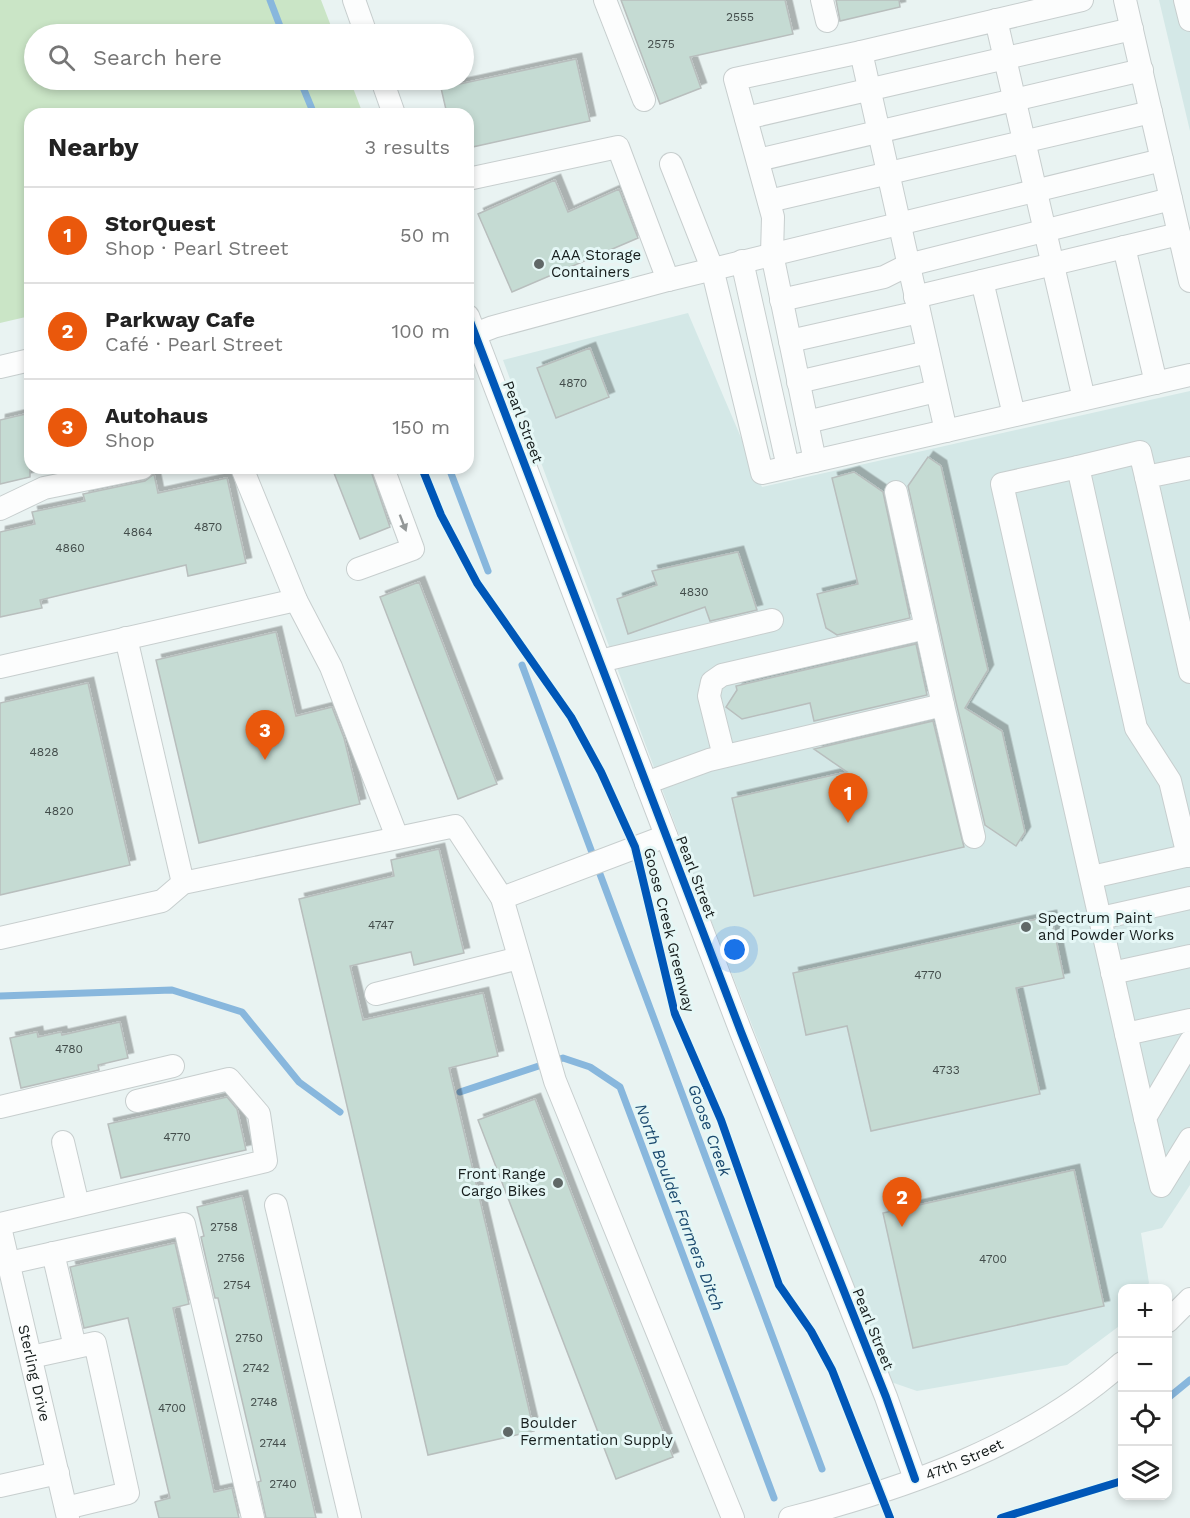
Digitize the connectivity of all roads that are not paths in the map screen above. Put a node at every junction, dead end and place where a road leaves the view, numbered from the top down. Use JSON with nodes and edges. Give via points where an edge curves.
{"nodes":[{"id":1,"x":354,"y":0,"type":"edge"},
{"id":2,"x":605,"y":0,"type":"edge"},
{"id":3,"x":1082,"y":0,"type":"edge"},
{"id":4,"x":1125,"y":0,"type":"edge"},
{"id":5,"x":1185,"y":0,"type":"edge"},
{"id":6,"x":996,"y":20,"type":"junction"},
{"id":7,"x":1190,"y":20,"type":"edge"},
{"id":8,"x":362,"y":24,"type":"edge"},
{"id":9,"x":1132,"y":29,"type":"junction"},
{"id":10,"x":861,"y":52,"type":"junction"},
{"id":11,"x":1005,"y":58,"type":"junction"},
{"id":12,"x":1142,"y":70,"type":"junction"},
{"id":13,"x":386,"y":90,"type":"edge"},
{"id":14,"x":869,"y":90,"type":"junction"},
{"id":15,"x":644,"y":100,"type":"dead end"},
{"id":16,"x":1014,"y":100,"type":"junction"},
{"id":17,"x":392,"y":108,"type":"edge"},
{"id":18,"x":1151,"y":112,"type":"junction"},
{"id":19,"x":746,"y":118,"type":"junction"},
{"id":20,"x":878,"y":132,"type":"junction"},
{"id":21,"x":1024,"y":141,"type":"junction"},
{"id":22,"x":758,"y":160,"type":"junction"},
{"id":23,"x":1162,"y":160,"type":"junction"},
{"id":24,"x":671,"y":164,"type":"dead end"},
{"id":25,"x":888,"y":172,"type":"junction"},
{"id":26,"x":474,"y":178,"type":"edge"},
{"id":27,"x":1036,"y":190,"type":"junction"},
{"id":28,"x":1171,"y":199,"type":"junction"},
{"id":29,"x":769,"y":201,"type":"junction"},
{"id":30,"x":899,"y":223,"type":"junction"},
{"id":31,"x":1046,"y":231,"type":"junction"},
{"id":32,"x":1179,"y":234,"type":"junction"},
{"id":33,"x":1124,"y":247,"type":"junction"},
{"id":34,"x":772,"y":254,"type":"junction"},
{"id":35,"x":742,"y":261,"type":"junction"},
{"id":36,"x":1053,"y":264,"type":"junction"},
{"id":37,"x":908,"y":265,"type":"junction"},
{"id":38,"x":712,"y":268,"type":"junction"},
{"id":39,"x":668,"y":279,"type":"junction"},
{"id":40,"x":982,"y":281,"type":"junction"},
{"id":41,"x":1190,"y":281,"type":"edge"},
{"id":42,"x":781,"y":300,"type":"junction"},
{"id":43,"x":917,"y":304,"type":"junction"},
{"id":44,"x":474,"y":325,"type":"edge"},
{"id":45,"x":474,"y":330,"type":"edge"},
{"id":46,"x":790,"y":341,"type":"junction"},
{"id":47,"x":928,"y":352,"type":"junction"},
{"id":48,"x":24,"y":361,"type":"edge"},
{"id":49,"x":0,"y":367,"type":"edge"},
{"id":50,"x":1190,"y":375,"type":"edge"},
{"id":51,"x":798,"y":382,"type":"junction"},
{"id":52,"x":1156,"y":382,"type":"junction"},
{"id":53,"x":936,"y":391,"type":"junction"},
{"id":54,"x":1084,"y":399,"type":"junction"},
{"id":55,"x":1014,"y":415,"type":"junction"},
{"id":56,"x":807,"y":422,"type":"junction"},
{"id":57,"x":945,"y":431,"type":"junction"},
{"id":58,"x":815,"y":461,"type":"junction"},
{"id":59,"x":788,"y":467,"type":"junction"},
{"id":60,"x":1078,"y":467,"type":"junction"},
{"id":61,"x":1190,"y":468,"type":"edge"},
{"id":62,"x":113,"y":474,"type":"edge"},
{"id":63,"x":244,"y":474,"type":"edge"},
{"id":64,"x":385,"y":474,"type":"edge"},
{"id":65,"x":1146,"y":477,"type":"junction"},
{"id":66,"x":896,"y":492,"type":"dead end"},
{"id":67,"x":0,"y":510,"type":"edge"},
{"id":68,"x":358,"y":569,"type":"dead end"},
{"id":69,"x":296,"y":600,"type":"junction"},
{"id":70,"x":772,"y":620,"type":"dead end"},
{"id":71,"x":926,"y":628,"type":"junction"},
{"id":72,"x":126,"y":638,"type":"junction"},
{"id":73,"x":600,"y":661,"type":"junction"},
{"id":74,"x":0,"y":667,"type":"edge"},
{"id":75,"x":1190,"y":672,"type":"edge"},
{"id":76,"x":943,"y":705,"type":"junction"},
{"id":77,"x":724,"y":756,"type":"junction"},
{"id":78,"x":646,"y":783,"type":"junction"},
{"id":79,"x":666,"y":836,"type":"junction"},
{"id":80,"x":397,"y":837,"type":"junction"},
{"id":81,"x":974,"y":837,"type":"dead end"},
{"id":82,"x":1189,"y":855,"type":"edge"},
{"id":83,"x":1092,"y":878,"type":"junction"},
{"id":84,"x":183,"y":883,"type":"junction"},
{"id":85,"x":502,"y":898,"type":"junction"},
{"id":86,"x":1190,"y":898,"type":"edge"},
{"id":87,"x":1101,"y":918,"type":"junction"},
{"id":88,"x":0,"y":938,"type":"edge"},
{"id":89,"x":1190,"y":956,"type":"edge"},
{"id":90,"x":519,"y":958,"type":"junction"},
{"id":91,"x":1113,"y":973,"type":"junction"},
{"id":92,"x":376,"y":994,"type":"dead end"},
{"id":93,"x":1190,"y":1020,"type":"edge"},
{"id":94,"x":1126,"y":1034,"type":"junction"},
{"id":95,"x":1190,"y":1042,"type":"edge"},
{"id":96,"x":173,"y":1066,"type":"dead end"},
{"id":97,"x":137,"y":1101,"type":"dead end"},
{"id":98,"x":0,"y":1107,"type":"edge"},
{"id":99,"x":1144,"y":1118,"type":"junction"},
{"id":100,"x":1190,"y":1140,"type":"edge"},
{"id":101,"x":63,"y":1142,"type":"dead end"},
{"id":102,"x":78,"y":1205,"type":"junction"},
{"id":103,"x":276,"y":1205,"type":"dead end"},
{"id":104,"x":0,"y":1226,"type":"edge"},
{"id":105,"x":53,"y":1253,"type":"junction"},
{"id":106,"x":9,"y":1263,"type":"junction"},
{"id":107,"x":1190,"y":1299,"type":"edge"},
{"id":108,"x":1172,"y":1316,"type":"edge"},
{"id":109,"x":75,"y":1347,"type":"junction"},
{"id":110,"x":31,"y":1357,"type":"junction"},
{"id":111,"x":1118,"y":1366,"type":"edge"},
{"id":112,"x":58,"y":1473,"type":"junction"},
{"id":113,"x":915,"y":1479,"type":"junction"},
{"id":114,"x":0,"y":1486,"type":"edge"},
{"id":115,"x":67,"y":1513,"type":"edge"},
{"id":116,"x":253,"y":1518,"type":"edge"},
{"id":117,"x":350,"y":1518,"type":"edge"},
{"id":118,"x":733,"y":1518,"type":"edge"},
{"id":119,"x":789,"y":1518,"type":"edge"}],
"edges":[{"from":1,"to":8,"type":"street"},
{"from":2,"to":15,"type":"street"},
{"from":3,"to":6,"type":"street"},
{"from":4,"to":9,"type":"street"},
{"from":5,"to":7,"type":"street"},
{"from":6,"to":10,"type":"street"},
{"from":6,"to":11,"type":"street"},
{"from":9,"to":11,"type":"street"},
{"from":9,"to":12,"type":"street"},
{"from":10,"to":14,"type":"street"},
{"from":10,"to":19,"type":"street","via":[[735,79]]},
{"from":11,"to":14,"type":"street"},
{"from":11,"to":16,"type":"street"},
{"from":12,"to":16,"type":"street"},
{"from":12,"to":18,"type":"street"},
{"from":13,"to":17,"type":"street"},
{"from":14,"to":19,"type":"street"},
{"from":14,"to":20,"type":"street"},
{"from":16,"to":20,"type":"street"},
{"from":16,"to":21,"type":"street"},
{"from":18,"to":21,"type":"street"},
{"from":18,"to":23,"type":"street"},
{"from":19,"to":22,"type":"street"},
{"from":20,"to":22,"type":"street"},
{"from":20,"to":25,"type":"street"},
{"from":21,"to":25,"type":"street"},
{"from":21,"to":27,"type":"street"},
{"from":22,"to":29,"type":"street"},
{"from":23,"to":27,"type":"street"},
{"from":23,"to":28,"type":"street"},
{"from":24,"to":38,"type":"street"},
{"from":25,"to":29,"type":"street"},
{"from":25,"to":30,"type":"street"},
{"from":26,"to":39,"type":"street","via":[[618,147]]},
{"from":27,"to":30,"type":"street"},
{"from":27,"to":31,"type":"street"},
{"from":28,"to":31,"type":"street"},
{"from":28,"to":32,"type":"street"},
{"from":29,"to":34,"type":"street","via":[[773,217]]},
{"from":30,"to":34,"type":"street"},
{"from":30,"to":37,"type":"street"},
{"from":31,"to":36,"type":"street"},
{"from":31,"to":37,"type":"street"},
{"from":32,"to":33,"type":"street"},
{"from":32,"to":41,"type":"street"},
{"from":33,"to":36,"type":"street"},
{"from":33,"to":52,"type":"street"},
{"from":34,"to":35,"type":"street"},
{"from":34,"to":42,"type":"street"},
{"from":35,"to":38,"type":"street"},
{"from":35,"to":59,"type":"street"},
{"from":36,"to":40,"type":"street"},
{"from":36,"to":54,"type":"street"},
{"from":37,"to":42,"type":"street","via":[[884,277]]},
{"from":37,"to":43,"type":"street"},
{"from":38,"to":39,"type":"street"},
{"from":38,"to":59,"type":"street","via":[[762,474]]},
{"from":39,"to":44,"type":"street","via":[[493,327]]},
{"from":40,"to":43,"type":"street"},
{"from":40,"to":55,"type":"street"},
{"from":42,"to":46,"type":"street"},
{"from":43,"to":46,"type":"street"},
{"from":43,"to":47,"type":"street"},
{"from":45,"to":73,"type":"street","name":"Pearl Street"},
{"from":46,"to":51,"type":"street"},
{"from":47,"to":51,"type":"street"},
{"from":47,"to":53,"type":"street"},
{"from":48,"to":49,"type":"street"},
{"from":50,"to":52,"type":"street"},
{"from":51,"to":56,"type":"street"},
{"from":52,"to":54,"type":"street"},
{"from":53,"to":56,"type":"street"},
{"from":53,"to":57,"type":"street"},
{"from":54,"to":55,"type":"street"},
{"from":55,"to":57,"type":"street"},
{"from":56,"to":58,"type":"street"},
{"from":57,"to":58,"type":"street"},
{"from":58,"to":59,"type":"street"},
{"from":60,"to":65,"type":"street","via":[[1140,452]]},
{"from":60,"to":82,"type":"street","via":[[1136,728],[1170,781]]},
{"from":60,"to":83,"type":"street","via":[[1002,484]]},
{"from":61,"to":65,"type":"street"},
{"from":62,"to":67,"type":"street","via":[[44,488]]},
{"from":63,"to":69,"type":"street"},
{"from":64,"to":68,"type":"street","one_way":true,"via":[[413,549]]},
{"from":65,"to":75,"type":"street"},
{"from":66,"to":71,"type":"street"},
{"from":69,"to":72,"type":"street"},
{"from":69,"to":80,"type":"street","via":[[331,667]]},
{"from":70,"to":73,"type":"street"},
{"from":71,"to":76,"type":"street"},
{"from":71,"to":77,"type":"street","via":[[722,675],[712,682],[709,696]]},
{"from":72,"to":74,"type":"street"},
{"from":72,"to":84,"type":"street"},
{"from":73,"to":78,"type":"street","name":"Pearl Street"},
{"from":76,"to":77,"type":"street"},
{"from":76,"to":81,"type":"street"},
{"from":77,"to":78,"type":"street"},
{"from":78,"to":79,"type":"street","name":"Pearl Street"},
{"from":79,"to":85,"type":"street"},
{"from":79,"to":113,"type":"street","name":"Pearl Street"},
{"from":80,"to":84,"type":"street"},
{"from":80,"to":85,"type":"street","via":[[455,826]]},
{"from":82,"to":83,"type":"street"},
{"from":83,"to":87,"type":"street"},
{"from":84,"to":88,"type":"street","via":[[162,901]]},
{"from":85,"to":90,"type":"street"},
{"from":86,"to":87,"type":"street"},
{"from":87,"to":91,"type":"street"},
{"from":89,"to":91,"type":"street"},
{"from":90,"to":92,"type":"street"},
{"from":90,"to":118,"type":"street","via":[[548,1061]]},
{"from":91,"to":94,"type":"street"},
{"from":93,"to":94,"type":"street"},
{"from":94,"to":99,"type":"street"},
{"from":95,"to":99,"type":"street"},
{"from":96,"to":98,"type":"street"},
{"from":97,"to":102,"type":"street","via":[[229,1079],[259,1114],[266,1161]]},
{"from":99,"to":100,"type":"street","via":[[1161,1186]]},
{"from":101,"to":102,"type":"street"},
{"from":102,"to":104,"type":"street"},
{"from":103,"to":117,"type":"street"},
{"from":104,"to":106,"type":"street","name":"Sterling Drive"},
{"from":105,"to":106,"type":"street"},
{"from":105,"to":109,"type":"street"},
{"from":105,"to":116,"type":"street","via":[[184,1224]]},
{"from":106,"to":110,"type":"street","name":"Sterling Drive"},
{"from":107,"to":108,"type":"street"},
{"from":109,"to":110,"type":"street"},
{"from":109,"to":115,"type":"street","via":[[95,1343],[128,1493]]},
{"from":110,"to":112,"type":"street","name":"Sterling Drive"},
{"from":111,"to":113,"type":"street","name":"47th Street","via":[[1033,1426],[959,1463]]},
{"from":112,"to":114,"type":"street"},
{"from":112,"to":115,"type":"street","name":"Sterling Drive"},
{"from":113,"to":119,"type":"street","name":"47th Street"}]}
